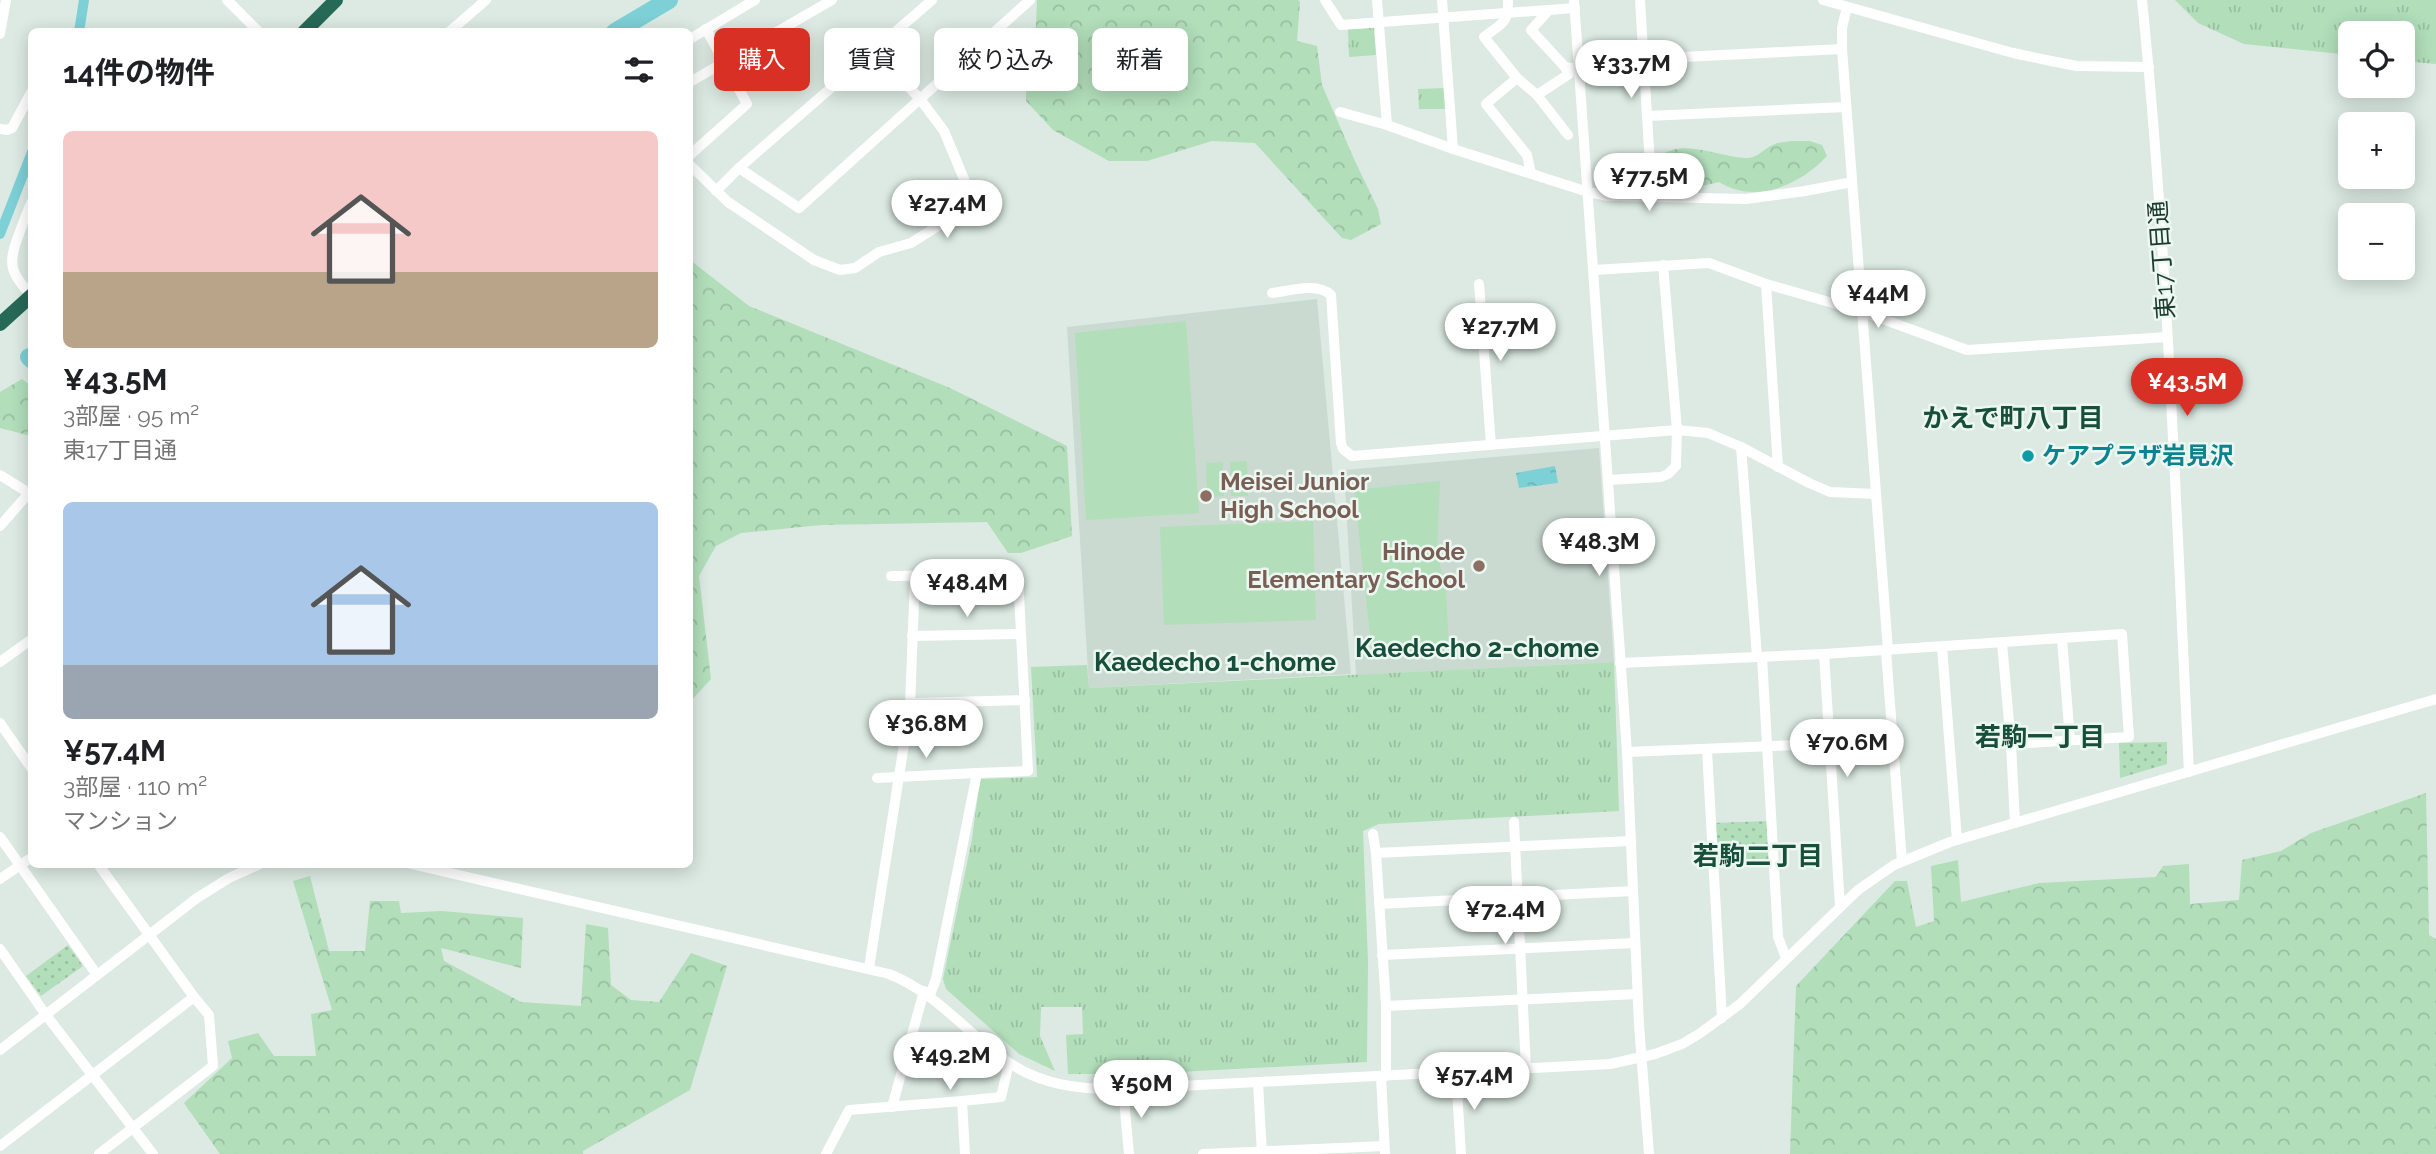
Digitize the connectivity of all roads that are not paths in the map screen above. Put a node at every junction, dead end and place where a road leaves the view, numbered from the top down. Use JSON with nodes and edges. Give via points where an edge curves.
{"nodes":[{"id":1,"x":6,"y":0,"type":"edge"},
{"id":2,"x":227,"y":0,"type":"edge"},
{"id":3,"x":337,"y":0,"type":"edge"},
{"id":4,"x":486,"y":0,"type":"edge"},
{"id":5,"x":755,"y":0,"type":"edge"},
{"id":6,"x":832,"y":0,"type":"edge"},
{"id":7,"x":932,"y":0,"type":"edge"},
{"id":8,"x":1030,"y":0,"type":"edge"},
{"id":9,"x":1325,"y":0,"type":"edge"},
{"id":10,"x":1377,"y":0,"type":"edge"},
{"id":11,"x":1442,"y":0,"type":"edge"},
{"id":12,"x":1508,"y":0,"type":"edge"},
{"id":13,"x":1640,"y":0,"type":"edge"},
{"id":14,"x":1826,"y":0,"type":"edge"},
{"id":15,"x":2142,"y":0,"type":"edge"},
{"id":16,"x":1575,"y":4,"type":"edge"},
{"id":17,"x":1847,"y":6,"type":"junction"},
{"id":18,"x":1549,"y":10,"type":"junction"},
{"id":19,"x":1509,"y":14,"type":"junction"},
{"id":20,"x":1443,"y":19,"type":"junction"},
{"id":21,"x":1379,"y":23,"type":"junction"},
{"id":22,"x":255,"y":28,"type":"edge"},
{"id":23,"x":308,"y":28,"type":"edge"},
{"id":24,"x":454,"y":28,"type":"edge"},
{"id":25,"x":783,"y":28,"type":"edge"},
{"id":26,"x":901,"y":28,"type":"edge"},
{"id":27,"x":706,"y":29,"type":"junction"},
{"id":28,"x":0,"y":34,"type":"edge"},
{"id":29,"x":693,"y":37,"type":"edge"},
{"id":30,"x":714,"y":42,"type":"edge"},
{"id":31,"x":1842,"y":49,"type":"junction"},
{"id":32,"x":1644,"y":60,"type":"junction"},
{"id":33,"x":1565,"y":67,"type":"junction"},
{"id":34,"x":2149,"y":67,"type":"junction"},
{"id":35,"x":714,"y":68,"type":"edge"},
{"id":36,"x":1579,"y":68,"type":"junction"},
{"id":37,"x":1517,"y":78,"type":"junction"},
{"id":38,"x":693,"y":80,"type":"edge"},
{"id":39,"x":740,"y":91,"type":"edge"},
{"id":40,"x":829,"y":91,"type":"edge"},
{"id":41,"x":912,"y":91,"type":"edge"},
{"id":42,"x":1537,"y":95,"type":"junction"},
{"id":43,"x":28,"y":98,"type":"edge"},
{"id":44,"x":920,"y":99,"type":"junction"},
{"id":45,"x":1846,"y":107,"type":"junction"},
{"id":46,"x":1340,"y":112,"type":"dead end"},
{"id":47,"x":1647,"y":116,"type":"junction"},
{"id":48,"x":1387,"y":125,"type":"junction"},
{"id":49,"x":0,"y":129,"type":"edge"},
{"id":50,"x":1568,"y":135,"type":"dead end"},
{"id":51,"x":1453,"y":149,"type":"junction"},
{"id":52,"x":693,"y":152,"type":"edge"},
{"id":53,"x":693,"y":168,"type":"edge"},
{"id":54,"x":739,"y":168,"type":"junction"},
{"id":55,"x":1531,"y":173,"type":"junction"},
{"id":56,"x":1852,"y":182,"type":"junction"},
{"id":57,"x":716,"y":191,"type":"junction"},
{"id":58,"x":1588,"y":192,"type":"junction"},
{"id":59,"x":1652,"y":198,"type":"junction"},
{"id":60,"x":28,"y":211,"type":"edge"},
{"id":61,"x":1663,"y":265,"type":"junction"},
{"id":62,"x":1594,"y":270,"type":"junction"},
{"id":63,"x":1479,"y":284,"type":"dead end"},
{"id":64,"x":1766,"y":284,"type":"junction"},
{"id":65,"x":28,"y":292,"type":"edge"},
{"id":66,"x":1272,"y":293,"type":"dead end"},
{"id":67,"x":28,"y":298,"type":"edge"},
{"id":68,"x":1861,"y":311,"type":"junction"},
{"id":69,"x":0,"y":324,"type":"edge"},
{"id":70,"x":2167,"y":337,"type":"junction"},
{"id":71,"x":1677,"y":430,"type":"junction"},
{"id":72,"x":1605,"y":436,"type":"junction"},
{"id":73,"x":1491,"y":445,"type":"junction"},
{"id":74,"x":1741,"y":447,"type":"junction"},
{"id":75,"x":1778,"y":467,"type":"junction"},
{"id":76,"x":0,"y":475,"type":"edge"},
{"id":77,"x":1608,"y":480,"type":"junction"},
{"id":78,"x":28,"y":493,"type":"edge"},
{"id":79,"x":1876,"y":494,"type":"junction"},
{"id":80,"x":28,"y":496,"type":"edge"},
{"id":81,"x":0,"y":526,"type":"edge"},
{"id":82,"x":891,"y":576,"type":"dead end"},
{"id":83,"x":915,"y":576,"type":"junction"},
{"id":84,"x":1021,"y":634,"type":"junction"},
{"id":85,"x":912,"y":636,"type":"junction"},
{"id":86,"x":2062,"y":639,"type":"junction"},
{"id":87,"x":28,"y":642,"type":"edge"},
{"id":88,"x":2002,"y":643,"type":"junction"},
{"id":89,"x":1942,"y":647,"type":"junction"},
{"id":90,"x":1887,"y":651,"type":"junction"},
{"id":91,"x":1824,"y":654,"type":"junction"},
{"id":92,"x":1759,"y":657,"type":"junction"},
{"id":93,"x":0,"y":662,"type":"edge"},
{"id":94,"x":1620,"y":663,"type":"junction"},
{"id":95,"x":2436,"y":699,"type":"edge"},
{"id":96,"x":1025,"y":701,"type":"junction"},
{"id":97,"x":910,"y":703,"type":"junction"},
{"id":98,"x":0,"y":723,"type":"edge"},
{"id":99,"x":2070,"y":740,"type":"junction"},
{"id":100,"x":1892,"y":741,"type":"junction"},
{"id":101,"x":1829,"y":744,"type":"junction"},
{"id":102,"x":2011,"y":744,"type":"junction"},
{"id":103,"x":1767,"y":747,"type":"junction"},
{"id":104,"x":1707,"y":750,"type":"junction"},
{"id":105,"x":1627,"y":752,"type":"junction"},
{"id":106,"x":28,"y":763,"type":"edge"},
{"id":107,"x":2189,"y":772,"type":"junction"},
{"id":108,"x":976,"y":773,"type":"junction"},
{"id":109,"x":898,"y":777,"type":"junction"},
{"id":110,"x":877,"y":778,"type":"dead end"},
{"id":111,"x":1514,"y":822,"type":"dead end"},
{"id":112,"x":2015,"y":823,"type":"junction"},
{"id":113,"x":1373,"y":834,"type":"dead end"},
{"id":114,"x":0,"y":837,"type":"edge"},
{"id":115,"x":1957,"y":840,"type":"junction"},
{"id":116,"x":1631,"y":841,"type":"junction"},
{"id":117,"x":1516,"y":846,"type":"junction"},
{"id":118,"x":1376,"y":853,"type":"junction"},
{"id":119,"x":28,"y":860,"type":"edge"},
{"id":120,"x":1902,"y":861,"type":"junction"},
{"id":121,"x":20,"y":865,"type":"junction"},
{"id":122,"x":101,"y":868,"type":"edge"},
{"id":123,"x":252,"y":868,"type":"edge"},
{"id":124,"x":429,"y":868,"type":"edge"},
{"id":125,"x":0,"y":879,"type":"edge"},
{"id":126,"x":1633,"y":891,"type":"junction"},
{"id":127,"x":1518,"y":896,"type":"junction"},
{"id":128,"x":1379,"y":904,"type":"junction"},
{"id":129,"x":1840,"y":906,"type":"junction"},
{"id":130,"x":148,"y":936,"type":"junction"},
{"id":131,"x":1635,"y":943,"type":"junction"},
{"id":132,"x":1520,"y":948,"type":"junction"},
{"id":133,"x":0,"y":949,"type":"edge"},
{"id":134,"x":1382,"y":955,"type":"junction"},
{"id":135,"x":1786,"y":958,"type":"junction"},
{"id":136,"x":869,"y":968,"type":"junction"},
{"id":137,"x":97,"y":975,"type":"junction"},
{"id":138,"x":927,"y":993,"type":"junction"},
{"id":139,"x":1637,"y":994,"type":"junction"},
{"id":140,"x":194,"y":997,"type":"junction"},
{"id":141,"x":1523,"y":1001,"type":"junction"},
{"id":142,"x":1386,"y":1006,"type":"junction"},
{"id":143,"x":46,"y":1015,"type":"junction"},
{"id":144,"x":1722,"y":1018,"type":"junction"},
{"id":145,"x":0,"y":1050,"type":"edge"},
{"id":146,"x":1642,"y":1058,"type":"junction"},
{"id":147,"x":1009,"y":1063,"type":"junction"},
{"id":148,"x":1526,"y":1069,"type":"junction"},
{"id":149,"x":1456,"y":1073,"type":"junction"},
{"id":150,"x":93,"y":1075,"type":"junction"},
{"id":151,"x":1384,"y":1076,"type":"junction"},
{"id":152,"x":1258,"y":1083,"type":"junction"},
{"id":153,"x":1124,"y":1089,"type":"junction"},
{"id":154,"x":962,"y":1101,"type":"junction"},
{"id":155,"x":892,"y":1107,"type":"junction"},
{"id":156,"x":133,"y":1127,"type":"junction"},
{"id":157,"x":0,"y":1146,"type":"edge"},
{"id":158,"x":1385,"y":1150,"type":"edge"},
{"id":159,"x":1261,"y":1153,"type":"edge"},
{"id":160,"x":99,"y":1154,"type":"edge"},
{"id":161,"x":153,"y":1154,"type":"edge"},
{"id":162,"x":826,"y":1154,"type":"edge"},
{"id":163,"x":965,"y":1154,"type":"edge"},
{"id":164,"x":1129,"y":1154,"type":"edge"},
{"id":165,"x":1203,"y":1154,"type":"edge"},
{"id":166,"x":1461,"y":1154,"type":"edge"},
{"id":167,"x":1649,"y":1154,"type":"edge"}],
"edges":[{"from":1,"to":28,"type":"street"},
{"from":2,"to":22,"type":"street"},
{"from":3,"to":23,"type":"highway"},
{"from":4,"to":24,"type":"street"},
{"from":5,"to":27,"type":"street"},
{"from":6,"to":25,"type":"street"},
{"from":7,"to":26,"type":"street"},
{"from":8,"to":44,"type":"street"},
{"from":9,"to":21,"type":"street","via":[[1341,25]]},
{"from":10,"to":21,"type":"street"},
{"from":11,"to":20,"type":"street"},
{"from":12,"to":19,"type":"street"},
{"from":13,"to":32,"type":"street"},
{"from":14,"to":17,"type":"street"},
{"from":15,"to":34,"type":"street","name":"東17丁目通"},
{"from":16,"to":18,"type":"street"},
{"from":16,"to":36,"type":"street"},
{"from":17,"to":31,"type":"street"},
{"from":17,"to":34,"type":"street","via":[[2051,61]]},
{"from":18,"to":19,"type":"street"},
{"from":18,"to":33,"type":"street","via":[[1531,30]]},
{"from":19,"to":20,"type":"street"},
{"from":19,"to":37,"type":"street","via":[[1484,37]]},
{"from":20,"to":21,"type":"street"},
{"from":20,"to":51,"type":"street"},
{"from":21,"to":48,"type":"street"},
{"from":27,"to":29,"type":"street"},
{"from":27,"to":30,"type":"street"},
{"from":31,"to":32,"type":"street"},
{"from":31,"to":45,"type":"street"},
{"from":32,"to":47,"type":"street"},
{"from":33,"to":36,"type":"street"},
{"from":33,"to":42,"type":"street","via":[[1569,74]]},
{"from":34,"to":70,"type":"street","name":"東17丁目通"},
{"from":35,"to":38,"type":"street"},
{"from":36,"to":58,"type":"street"},
{"from":37,"to":42,"type":"street"},
{"from":37,"to":55,"type":"street","via":[[1486,104],[1527,155]]},
{"from":39,"to":52,"type":"street","via":[[747,104]]},
{"from":40,"to":54,"type":"street"},
{"from":41,"to":44,"type":"street"},
{"from":42,"to":50,"type":"street"},
{"from":43,"to":49,"type":"street","via":[[12,128]]},
{"from":44,"to":54,"type":"street","via":[[799,208]]},
{"from":44,"to":57,"type":"street","via":[[944,131],[970,201],[968,207],[911,243],[879,252],[855,268],[835,269],[814,260]]},
{"from":45,"to":47,"type":"street"},
{"from":45,"to":56,"type":"street"},
{"from":46,"to":48,"type":"street"},
{"from":47,"to":59,"type":"street"},
{"from":48,"to":51,"type":"street"},
{"from":51,"to":55,"type":"street"},
{"from":53,"to":57,"type":"street"},
{"from":54,"to":57,"type":"street"},
{"from":55,"to":58,"type":"street"},
{"from":56,"to":59,"type":"street","via":[[1746,199]]},
{"from":56,"to":68,"type":"street"},
{"from":58,"to":59,"type":"street"},
{"from":58,"to":62,"type":"street"},
{"from":60,"to":65,"type":"street","via":[[11,263],[18,282]]},
{"from":61,"to":62,"type":"street"},
{"from":61,"to":64,"type":"street","via":[[1709,263]]},
{"from":61,"to":71,"type":"street"},
{"from":62,"to":72,"type":"street"},
{"from":63,"to":73,"type":"street"},
{"from":64,"to":68,"type":"street"},
{"from":64,"to":75,"type":"street"},
{"from":66,"to":73,"type":"street","via":[[1314,288],[1331,295],[1341,443],[1347,454]]},
{"from":67,"to":69,"type":"highway"},
{"from":68,"to":70,"type":"street","via":[[1967,350]]},
{"from":68,"to":79,"type":"street"},
{"from":70,"to":107,"type":"street","name":"東17丁目通"},
{"from":71,"to":72,"type":"street"},
{"from":71,"to":74,"type":"street","via":[[1708,433]]},
{"from":71,"to":77,"type":"street","via":[[1676,466],[1668,474]]},
{"from":72,"to":73,"type":"street"},
{"from":72,"to":77,"type":"street"},
{"from":74,"to":75,"type":"street"},
{"from":74,"to":92,"type":"street"},
{"from":75,"to":79,"type":"street","via":[[1830,492]]},
{"from":76,"to":78,"type":"street"},
{"from":77,"to":94,"type":"street"},
{"from":79,"to":90,"type":"street"},
{"from":80,"to":81,"type":"street"},
{"from":82,"to":83,"type":"street"},
{"from":83,"to":84,"type":"street","via":[[1018,575]]},
{"from":83,"to":85,"type":"street"},
{"from":84,"to":85,"type":"street"},
{"from":84,"to":96,"type":"street"},
{"from":85,"to":97,"type":"street"},
{"from":86,"to":88,"type":"street"},
{"from":86,"to":99,"type":"street"},
{"from":86,"to":99,"type":"street","via":[[2122,634],[2129,737]]},
{"from":87,"to":93,"type":"street"},
{"from":88,"to":89,"type":"street"},
{"from":88,"to":102,"type":"street"},
{"from":89,"to":90,"type":"street"},
{"from":89,"to":115,"type":"street"},
{"from":90,"to":91,"type":"street"},
{"from":90,"to":100,"type":"street"},
{"from":91,"to":92,"type":"street"},
{"from":91,"to":101,"type":"street"},
{"from":92,"to":94,"type":"street"},
{"from":92,"to":103,"type":"street"},
{"from":94,"to":105,"type":"street"},
{"from":95,"to":107,"type":"street"},
{"from":96,"to":97,"type":"street"},
{"from":96,"to":108,"type":"street","via":[[1028,771]]},
{"from":97,"to":109,"type":"street"},
{"from":98,"to":106,"type":"street"},
{"from":99,"to":102,"type":"street"},
{"from":100,"to":101,"type":"street"},
{"from":100,"to":120,"type":"street"},
{"from":101,"to":103,"type":"street"},
{"from":101,"to":129,"type":"street"},
{"from":102,"to":112,"type":"street"},
{"from":103,"to":104,"type":"street"},
{"from":103,"to":135,"type":"street","via":[[1778,937]]},
{"from":104,"to":105,"type":"street"},
{"from":104,"to":144,"type":"street"},
{"from":105,"to":116,"type":"street"},
{"from":107,"to":112,"type":"street"},
{"from":108,"to":109,"type":"street"},
{"from":108,"to":138,"type":"street","via":[[936,979]]},
{"from":109,"to":110,"type":"street"},
{"from":109,"to":136,"type":"street"},
{"from":111,"to":117,"type":"street"},
{"from":112,"to":115,"type":"street"},
{"from":113,"to":118,"type":"street"},
{"from":114,"to":121,"type":"street"},
{"from":115,"to":120,"type":"street"},
{"from":116,"to":117,"type":"street"},
{"from":116,"to":126,"type":"street"},
{"from":117,"to":118,"type":"street"},
{"from":117,"to":127,"type":"street"},
{"from":118,"to":128,"type":"street"},
{"from":119,"to":121,"type":"street"},
{"from":120,"to":129,"type":"street"},
{"from":121,"to":125,"type":"street"},
{"from":121,"to":137,"type":"street"},
{"from":122,"to":130,"type":"street"},
{"from":123,"to":130,"type":"street","via":[[197,898]]},
{"from":124,"to":136,"type":"street"},
{"from":126,"to":127,"type":"street"},
{"from":126,"to":131,"type":"street"},
{"from":127,"to":128,"type":"street"},
{"from":127,"to":132,"type":"street"},
{"from":128,"to":134,"type":"street"},
{"from":129,"to":135,"type":"street"},
{"from":130,"to":137,"type":"street"},
{"from":130,"to":140,"type":"street"},
{"from":131,"to":132,"type":"street"},
{"from":131,"to":139,"type":"street"},
{"from":132,"to":134,"type":"street"},
{"from":132,"to":141,"type":"street"},
{"from":133,"to":143,"type":"street"},
{"from":134,"to":142,"type":"street"},
{"from":135,"to":144,"type":"street"},
{"from":136,"to":138,"type":"street","via":[[904,979]]},
{"from":137,"to":143,"type":"street"},
{"from":138,"to":147,"type":"street"},
{"from":138,"to":155,"type":"street"},
{"from":139,"to":141,"type":"street"},
{"from":139,"to":146,"type":"street"},
{"from":140,"to":150,"type":"street"},
{"from":140,"to":156,"type":"street","via":[[209,1015],[213,1066]]},
{"from":141,"to":142,"type":"street"},
{"from":141,"to":148,"type":"street"},
{"from":142,"to":151,"type":"street"},
{"from":143,"to":145,"type":"street"},
{"from":143,"to":150,"type":"street"},
{"from":144,"to":146,"type":"street","via":[[1682,1044]]},
{"from":146,"to":148,"type":"street"},
{"from":146,"to":167,"type":"street"},
{"from":147,"to":153,"type":"street","via":[[1063,1086]]},
{"from":147,"to":154,"type":"street","via":[[1001,1097]]},
{"from":148,"to":149,"type":"street"},
{"from":149,"to":151,"type":"street"},
{"from":149,"to":166,"type":"street"},
{"from":150,"to":156,"type":"street"},
{"from":150,"to":157,"type":"street"},
{"from":151,"to":152,"type":"street"},
{"from":151,"to":158,"type":"street"},
{"from":152,"to":153,"type":"street"},
{"from":152,"to":159,"type":"street"},
{"from":153,"to":164,"type":"street"},
{"from":154,"to":155,"type":"street"},
{"from":154,"to":163,"type":"street"},
{"from":155,"to":162,"type":"street","via":[[849,1111]]},
{"from":156,"to":160,"type":"street"},
{"from":156,"to":161,"type":"street"},
{"from":158,"to":159,"type":"street"},
{"from":159,"to":165,"type":"street"}]}
